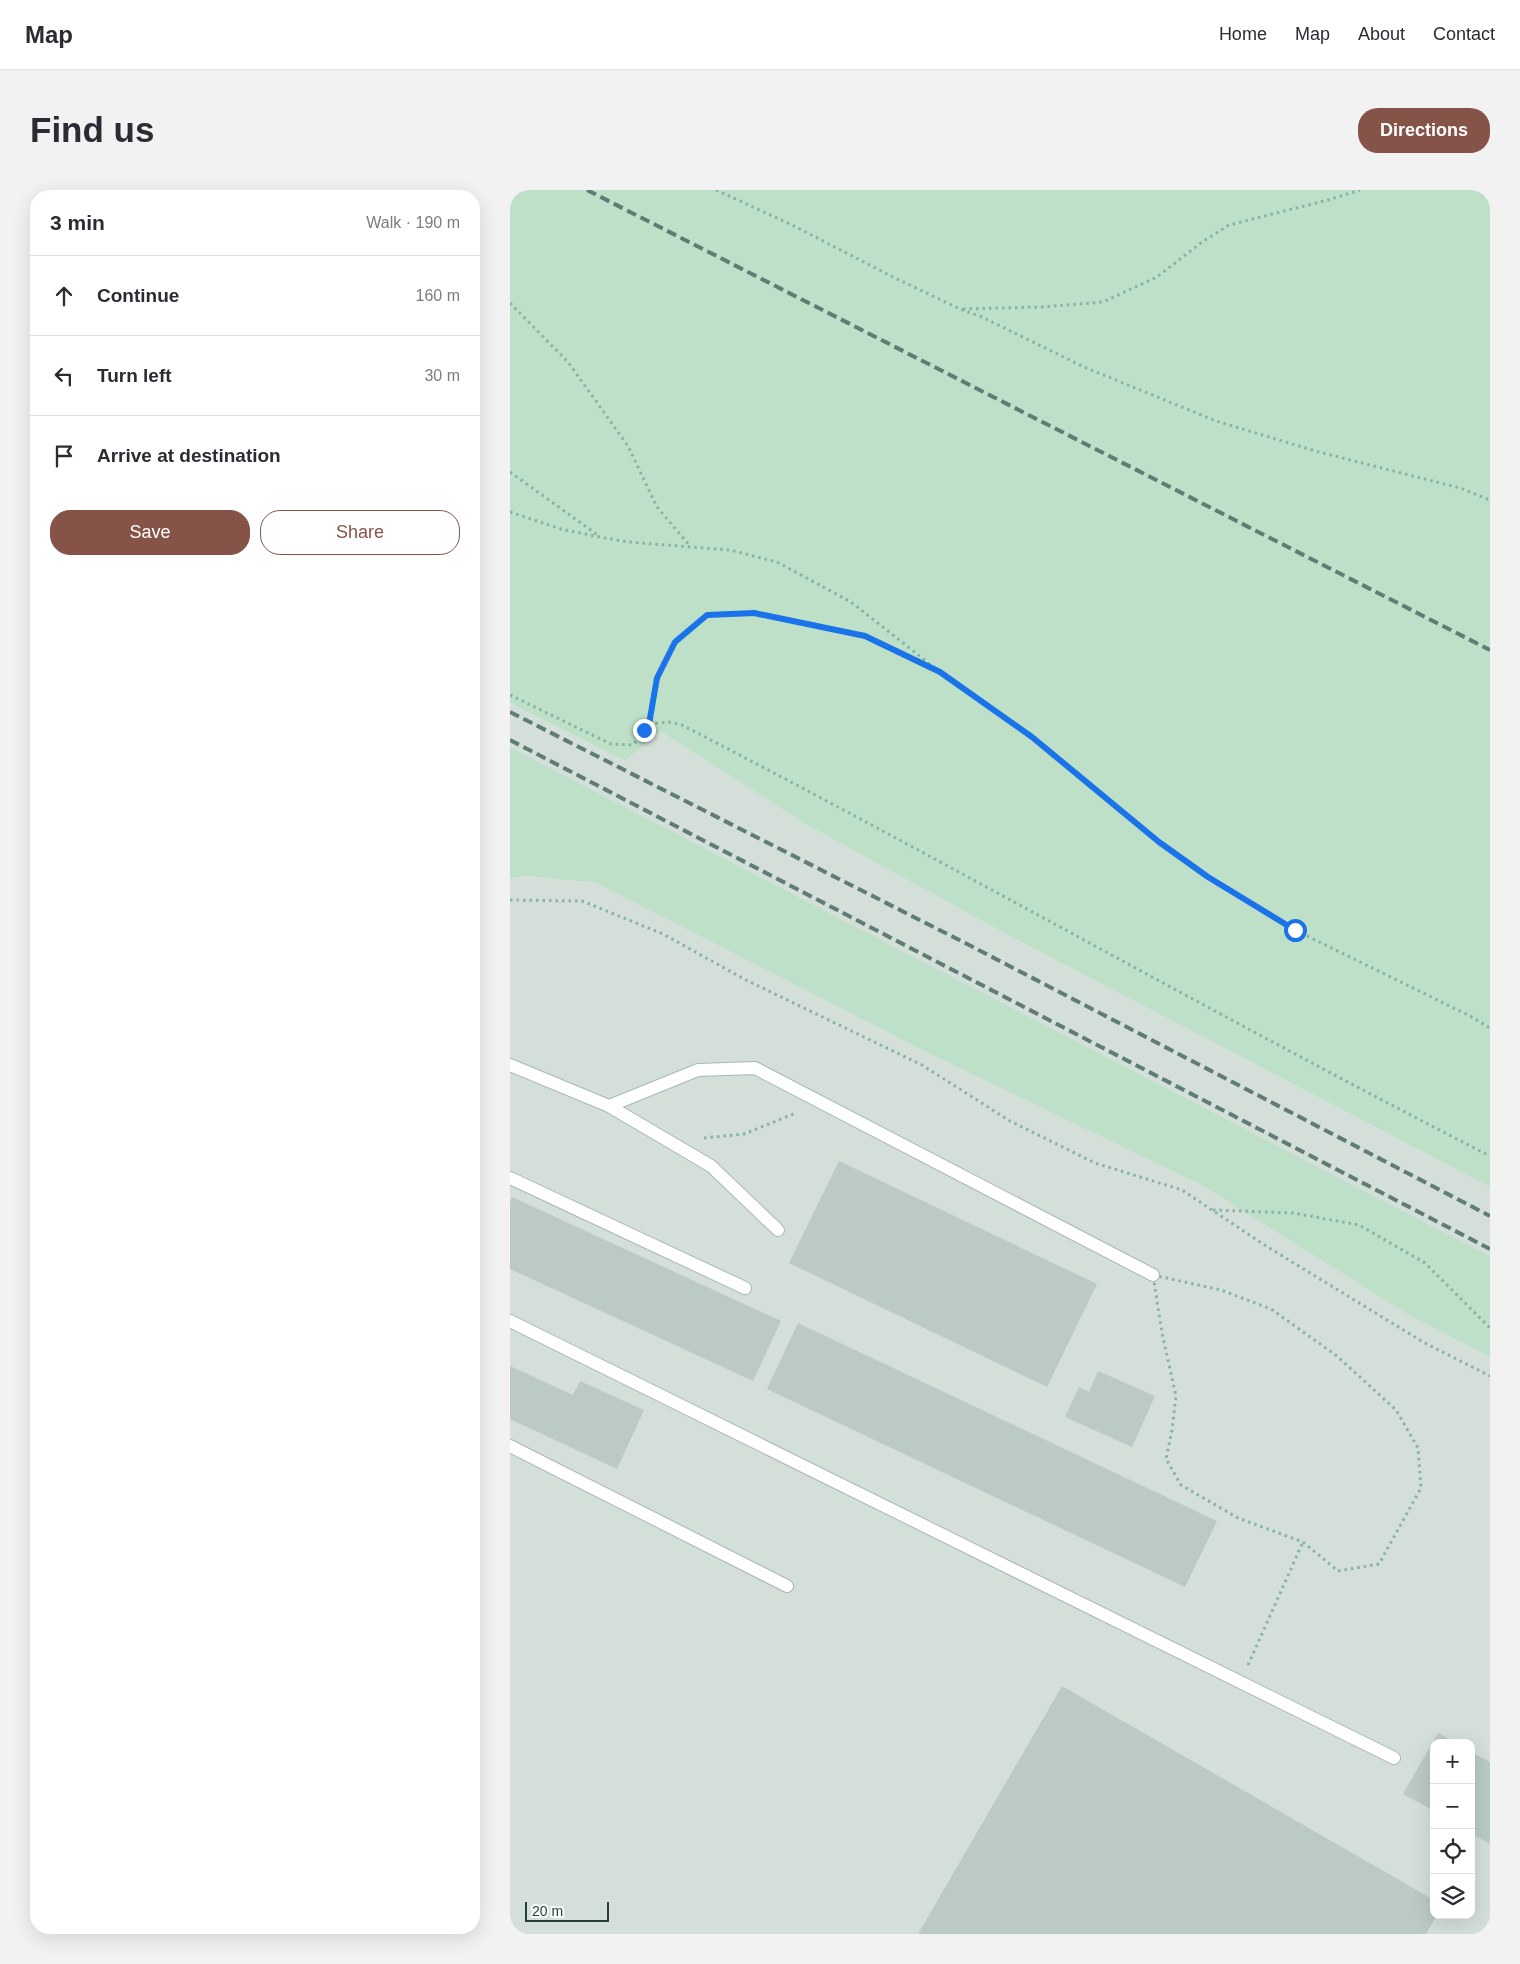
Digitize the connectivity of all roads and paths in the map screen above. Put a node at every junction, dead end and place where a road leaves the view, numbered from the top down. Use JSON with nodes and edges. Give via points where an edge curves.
{"nodes":[{"id":1,"x":716,"y":190,"type":"edge"},
{"id":2,"x":1360,"y":190,"type":"edge"},
{"id":3,"x":510,"y":303,"type":"edge"},
{"id":4,"x":960,"y":309,"type":"junction"},
{"id":5,"x":510,"y":472,"type":"edge"},
{"id":6,"x":1490,"y":500,"type":"edge"},
{"id":7,"x":510,"y":512,"type":"edge"},
{"id":8,"x":600,"y":537,"type":"junction"},
{"id":9,"x":690,"y":547,"type":"junction"},
{"id":10,"x":940,"y":672,"type":"junction"},
{"id":11,"x":510,"y":695,"type":"edge"},
{"id":12,"x":649,"y":724,"type":"junction"},
{"id":13,"x":510,"y":900,"type":"edge"},
{"id":14,"x":1490,"y":1028,"type":"edge"},
{"id":15,"x":510,"y":1065,"type":"edge"},
{"id":16,"x":821,"y":1102,"type":"junction"},
{"id":17,"x":609,"y":1106,"type":"junction"},
{"id":18,"x":669,"y":1141,"type":"junction"},
{"id":19,"x":1490,"y":1156,"type":"edge"},
{"id":20,"x":510,"y":1178,"type":"edge"},
{"id":21,"x":1213,"y":1210,"type":"junction"},
{"id":22,"x":778,"y":1230,"type":"dead end"},
{"id":23,"x":1153,"y":1275,"type":"junction"},
{"id":24,"x":745,"y":1288,"type":"dead end"},
{"id":25,"x":510,"y":1321,"type":"edge"},
{"id":26,"x":1490,"y":1328,"type":"edge"},
{"id":27,"x":1490,"y":1376,"type":"edge"},
{"id":28,"x":510,"y":1446,"type":"edge"},
{"id":29,"x":1303,"y":1542,"type":"junction"},
{"id":30,"x":787,"y":1586,"type":"dead end"},
{"id":31,"x":1240,"y":1682,"type":"junction"},
{"id":32,"x":1394,"y":1758,"type":"dead end"}],
"edges":[{"from":1,"to":4,"type":"path"},
{"from":2,"to":4,"type":"path","via":[[1229,225],[1157,277],[1103,302]]},
{"from":3,"to":9,"type":"path","via":[[568,362],[628,446],[657,507]]},
{"from":4,"to":6,"type":"path","via":[[1084,367],[1216,421],[1319,452],[1460,488]]},
{"from":5,"to":8,"type":"path"},
{"from":7,"to":8,"type":"path","via":[[561,529]]},
{"from":8,"to":9,"type":"path"},
{"from":9,"to":10,"type":"path","via":[[730,550],[777,562],[851,602]]},
{"from":10,"to":12,"type":"path","via":[[865,636],[754,613],[707,615],[675,642],[657,678]]},
{"from":10,"to":14,"type":"path","via":[[1032,737],[1159,842],[1208,877],[1295,930]]},
{"from":11,"to":12,"type":"path","via":[[611,744],[633,745]]},
{"from":12,"to":19,"type":"path","via":[[669,722],[682,725],[915,847],[1184,996]]},
{"from":13,"to":21,"type":"path","via":[[582,901],[663,934],[746,980],[922,1065],[1010,1121],[1095,1163],[1182,1190]]},
{"from":15,"to":17,"type":"lane"},
{"from":16,"to":17,"type":"lane","via":[[755,1068],[746,1068],[698,1070]]},
{"from":16,"to":18,"type":"path","via":[[744,1134]]},
{"from":16,"to":23,"type":"lane"},
{"from":17,"to":18,"type":"lane"},
{"from":18,"to":22,"type":"lane","via":[[711,1166]]},
{"from":20,"to":24,"type":"lane"},
{"from":21,"to":26,"type":"path","via":[[1293,1213],[1359,1225],[1425,1263]]},
{"from":21,"to":27,"type":"path","via":[[1423,1342]]},
{"from":23,"to":29,"type":"path","via":[[1176,1396],[1166,1459],[1181,1485],[1238,1518]]},
{"from":23,"to":29,"type":"path","via":[[1221,1290],[1271,1309],[1337,1356],[1396,1410],[1418,1448],[1421,1488],[1378,1564],[1338,1571]]},
{"from":25,"to":31,"type":"lane"},
{"from":28,"to":30,"type":"lane"},
{"from":29,"to":31,"type":"path"},
{"from":31,"to":32,"type":"lane"}]}
